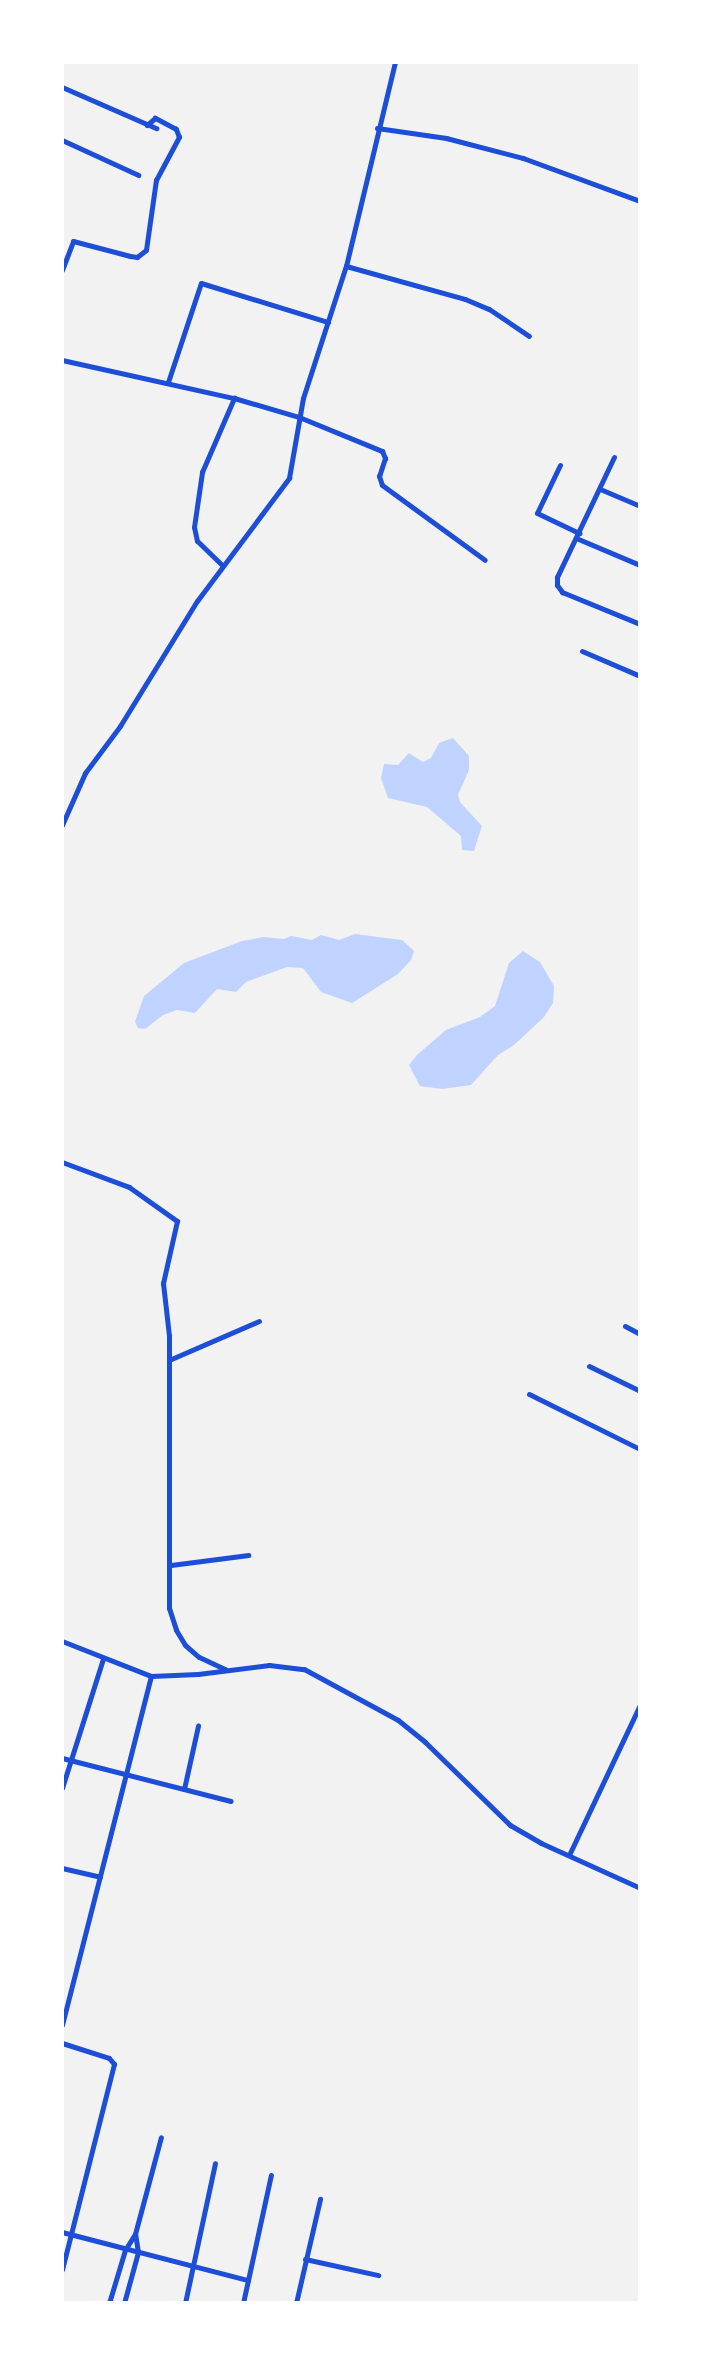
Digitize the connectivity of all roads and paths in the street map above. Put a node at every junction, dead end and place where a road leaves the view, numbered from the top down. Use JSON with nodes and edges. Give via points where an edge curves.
{"nodes":[{"id":1,"x":395,"y":62,"type":"edge"},
{"id":2,"x":62,"y":87,"type":"edge"},
{"id":3,"x":147,"y":125,"type":"junction"},
{"id":4,"x":156,"y":128,"type":"dead end"},
{"id":5,"x":377,"y":128,"type":"junction"},
{"id":6,"x":62,"y":140,"type":"edge"},
{"id":7,"x":138,"y":175,"type":"dead end"},
{"id":8,"x":640,"y":201,"type":"edge"},
{"id":9,"x":62,"y":239,"type":"edge"},
{"id":10,"x":73,"y":241,"type":"junction"},
{"id":11,"x":346,"y":266,"type":"junction"},
{"id":12,"x":62,"y":270,"type":"edge"},
{"id":13,"x":328,"y":322,"type":"junction"},
{"id":14,"x":529,"y":336,"type":"dead end"},
{"id":15,"x":62,"y":360,"type":"edge"},
{"id":16,"x":168,"y":382,"type":"junction"},
{"id":17,"x":234,"y":398,"type":"junction"},
{"id":18,"x":299,"y":417,"type":"junction"},
{"id":19,"x":614,"y":457,"type":"dead end"},
{"id":20,"x":560,"y":465,"type":"dead end"},
{"id":21,"x":600,"y":489,"type":"junction"},
{"id":22,"x":640,"y":506,"type":"edge"},
{"id":23,"x":578,"y":536,"type":"junction"},
{"id":24,"x":485,"y":560,"type":"dead end"},
{"id":25,"x":221,"y":564,"type":"junction"},
{"id":26,"x":640,"y":565,"type":"edge"},
{"id":27,"x":640,"y":624,"type":"edge"},
{"id":28,"x":582,"y":651,"type":"dead end"},
{"id":29,"x":640,"y":676,"type":"edge"},
{"id":30,"x":62,"y":825,"type":"edge"},
{"id":31,"x":62,"y":1162,"type":"edge"},
{"id":32,"x":259,"y":1321,"type":"dead end"},
{"id":33,"x":625,"y":1326,"type":"dead end"},
{"id":34,"x":640,"y":1334,"type":"edge"},
{"id":35,"x":169,"y":1360,"type":"junction"},
{"id":36,"x":589,"y":1366,"type":"dead end"},
{"id":37,"x":640,"y":1391,"type":"edge"},
{"id":38,"x":529,"y":1394,"type":"dead end"},
{"id":39,"x":640,"y":1449,"type":"edge"},
{"id":40,"x":248,"y":1555,"type":"dead end"},
{"id":41,"x":171,"y":1565,"type":"junction"},
{"id":42,"x":62,"y":1641,"type":"edge"},
{"id":43,"x":103,"y":1659,"type":"junction"},
{"id":44,"x":226,"y":1670,"type":"junction"},
{"id":45,"x":151,"y":1676,"type":"junction"},
{"id":46,"x":640,"y":1705,"type":"edge"},
{"id":47,"x":198,"y":1726,"type":"dead end"},
{"id":48,"x":62,"y":1758,"type":"edge"},
{"id":49,"x":70,"y":1760,"type":"junction"},
{"id":50,"x":128,"y":1774,"type":"junction"},
{"id":51,"x":62,"y":1788,"type":"edge"},
{"id":52,"x":184,"y":1789,"type":"junction"},
{"id":53,"x":231,"y":1801,"type":"dead end"},
{"id":54,"x":569,"y":1855,"type":"junction"},
{"id":55,"x":62,"y":1868,"type":"edge"},
{"id":56,"x":100,"y":1877,"type":"junction"},
{"id":57,"x":640,"y":1888,"type":"edge"},
{"id":58,"x":62,"y":2025,"type":"edge"},
{"id":59,"x":62,"y":2043,"type":"edge"},
{"id":60,"x":161,"y":2137,"type":"dead end"},
{"id":61,"x":215,"y":2163,"type":"dead end"},
{"id":62,"x":271,"y":2175,"type":"dead end"},
{"id":63,"x":320,"y":2199,"type":"dead end"},
{"id":64,"x":62,"y":2232,"type":"edge"},
{"id":65,"x":71,"y":2234,"type":"junction"},
{"id":66,"x":135,"y":2234,"type":"junction"},
{"id":67,"x":125,"y":2250,"type":"junction"},
{"id":68,"x":138,"y":2252,"type":"junction"},
{"id":69,"x":305,"y":2259,"type":"junction"},
{"id":70,"x":193,"y":2269,"type":"junction"},
{"id":71,"x":62,"y":2270,"type":"edge"},
{"id":72,"x":378,"y":2275,"type":"dead end"},
{"id":73,"x":248,"y":2280,"type":"junction"},
{"id":74,"x":109,"y":2303,"type":"edge"},
{"id":75,"x":124,"y":2303,"type":"edge"},
{"id":76,"x":185,"y":2303,"type":"edge"},
{"id":77,"x":243,"y":2303,"type":"edge"},
{"id":78,"x":296,"y":2303,"type":"edge"}],
"edges":[{"from":1,"to":5,"type":"street"},
{"from":2,"to":3,"type":"street"},
{"from":3,"to":4,"type":"street"},
{"from":3,"to":10,"type":"street","via":[[155,118],[176,129],[179,137],[156,180],[146,250],[137,257]]},
{"from":5,"to":8,"type":"street","via":[[446,138],[523,158]]},
{"from":5,"to":11,"type":"street"},
{"from":6,"to":7,"type":"street"},
{"from":9,"to":10,"type":"street"},
{"from":10,"to":12,"type":"street"},
{"from":11,"to":13,"type":"street"},
{"from":11,"to":14,"type":"street","via":[[465,299]]},
{"from":13,"to":16,"type":"street","via":[[201,283]]},
{"from":13,"to":18,"type":"street"},
{"from":15,"to":16,"type":"street"},
{"from":16,"to":17,"type":"street"},
{"from":17,"to":18,"type":"street"},
{"from":17,"to":25,"type":"street","via":[[202,472],[194,527],[197,541]]},
{"from":18,"to":24,"type":"street","via":[[382,451],[382,485]]},
{"from":18,"to":25,"type":"street","via":[[286,484]]},
{"from":19,"to":21,"type":"street"},
{"from":20,"to":23,"type":"street","via":[[537,513]]},
{"from":21,"to":22,"type":"street"},
{"from":21,"to":23,"type":"street"},
{"from":23,"to":26,"type":"street"},
{"from":23,"to":27,"type":"street","via":[[557,577],[559,589]]},
{"from":25,"to":30,"type":"street","via":[[85,773]]},
{"from":28,"to":29,"type":"street"},
{"from":31,"to":35,"type":"street","via":[[129,1187],[177,1219],[163,1283]]},
{"from":32,"to":35,"type":"street"},
{"from":33,"to":34,"type":"street"},
{"from":35,"to":41,"type":"street"},
{"from":36,"to":37,"type":"street"},
{"from":38,"to":39,"type":"street"},
{"from":40,"to":41,"type":"street"},
{"from":41,"to":44,"type":"street","via":[[169,1608],[176,1630],[192,1653]]},
{"from":42,"to":43,"type":"street"},
{"from":43,"to":45,"type":"street"},
{"from":43,"to":49,"type":"street"},
{"from":44,"to":45,"type":"street"},
{"from":44,"to":54,"type":"street","via":[[294,1666],[370,1702],[425,1742],[510,1825]]},
{"from":45,"to":50,"type":"street"},
{"from":46,"to":54,"type":"street"},
{"from":47,"to":52,"type":"street"},
{"from":48,"to":49,"type":"street"},
{"from":49,"to":50,"type":"street"},
{"from":49,"to":51,"type":"street"},
{"from":50,"to":52,"type":"street"},
{"from":50,"to":56,"type":"street"},
{"from":52,"to":53,"type":"street"},
{"from":54,"to":57,"type":"street"},
{"from":55,"to":56,"type":"street"},
{"from":56,"to":58,"type":"street"},
{"from":59,"to":65,"type":"street","via":[[114,2064]]},
{"from":60,"to":66,"type":"street"},
{"from":61,"to":70,"type":"street"},
{"from":62,"to":73,"type":"street"},
{"from":63,"to":69,"type":"street"},
{"from":64,"to":65,"type":"street"},
{"from":65,"to":67,"type":"street"},
{"from":65,"to":71,"type":"street"},
{"from":66,"to":67,"type":"street"},
{"from":66,"to":68,"type":"street"},
{"from":67,"to":68,"type":"street"},
{"from":67,"to":74,"type":"street"},
{"from":68,"to":70,"type":"street"},
{"from":68,"to":75,"type":"street"},
{"from":69,"to":72,"type":"street"},
{"from":69,"to":78,"type":"street"},
{"from":70,"to":73,"type":"street"},
{"from":70,"to":76,"type":"street"},
{"from":73,"to":77,"type":"street"}]}
